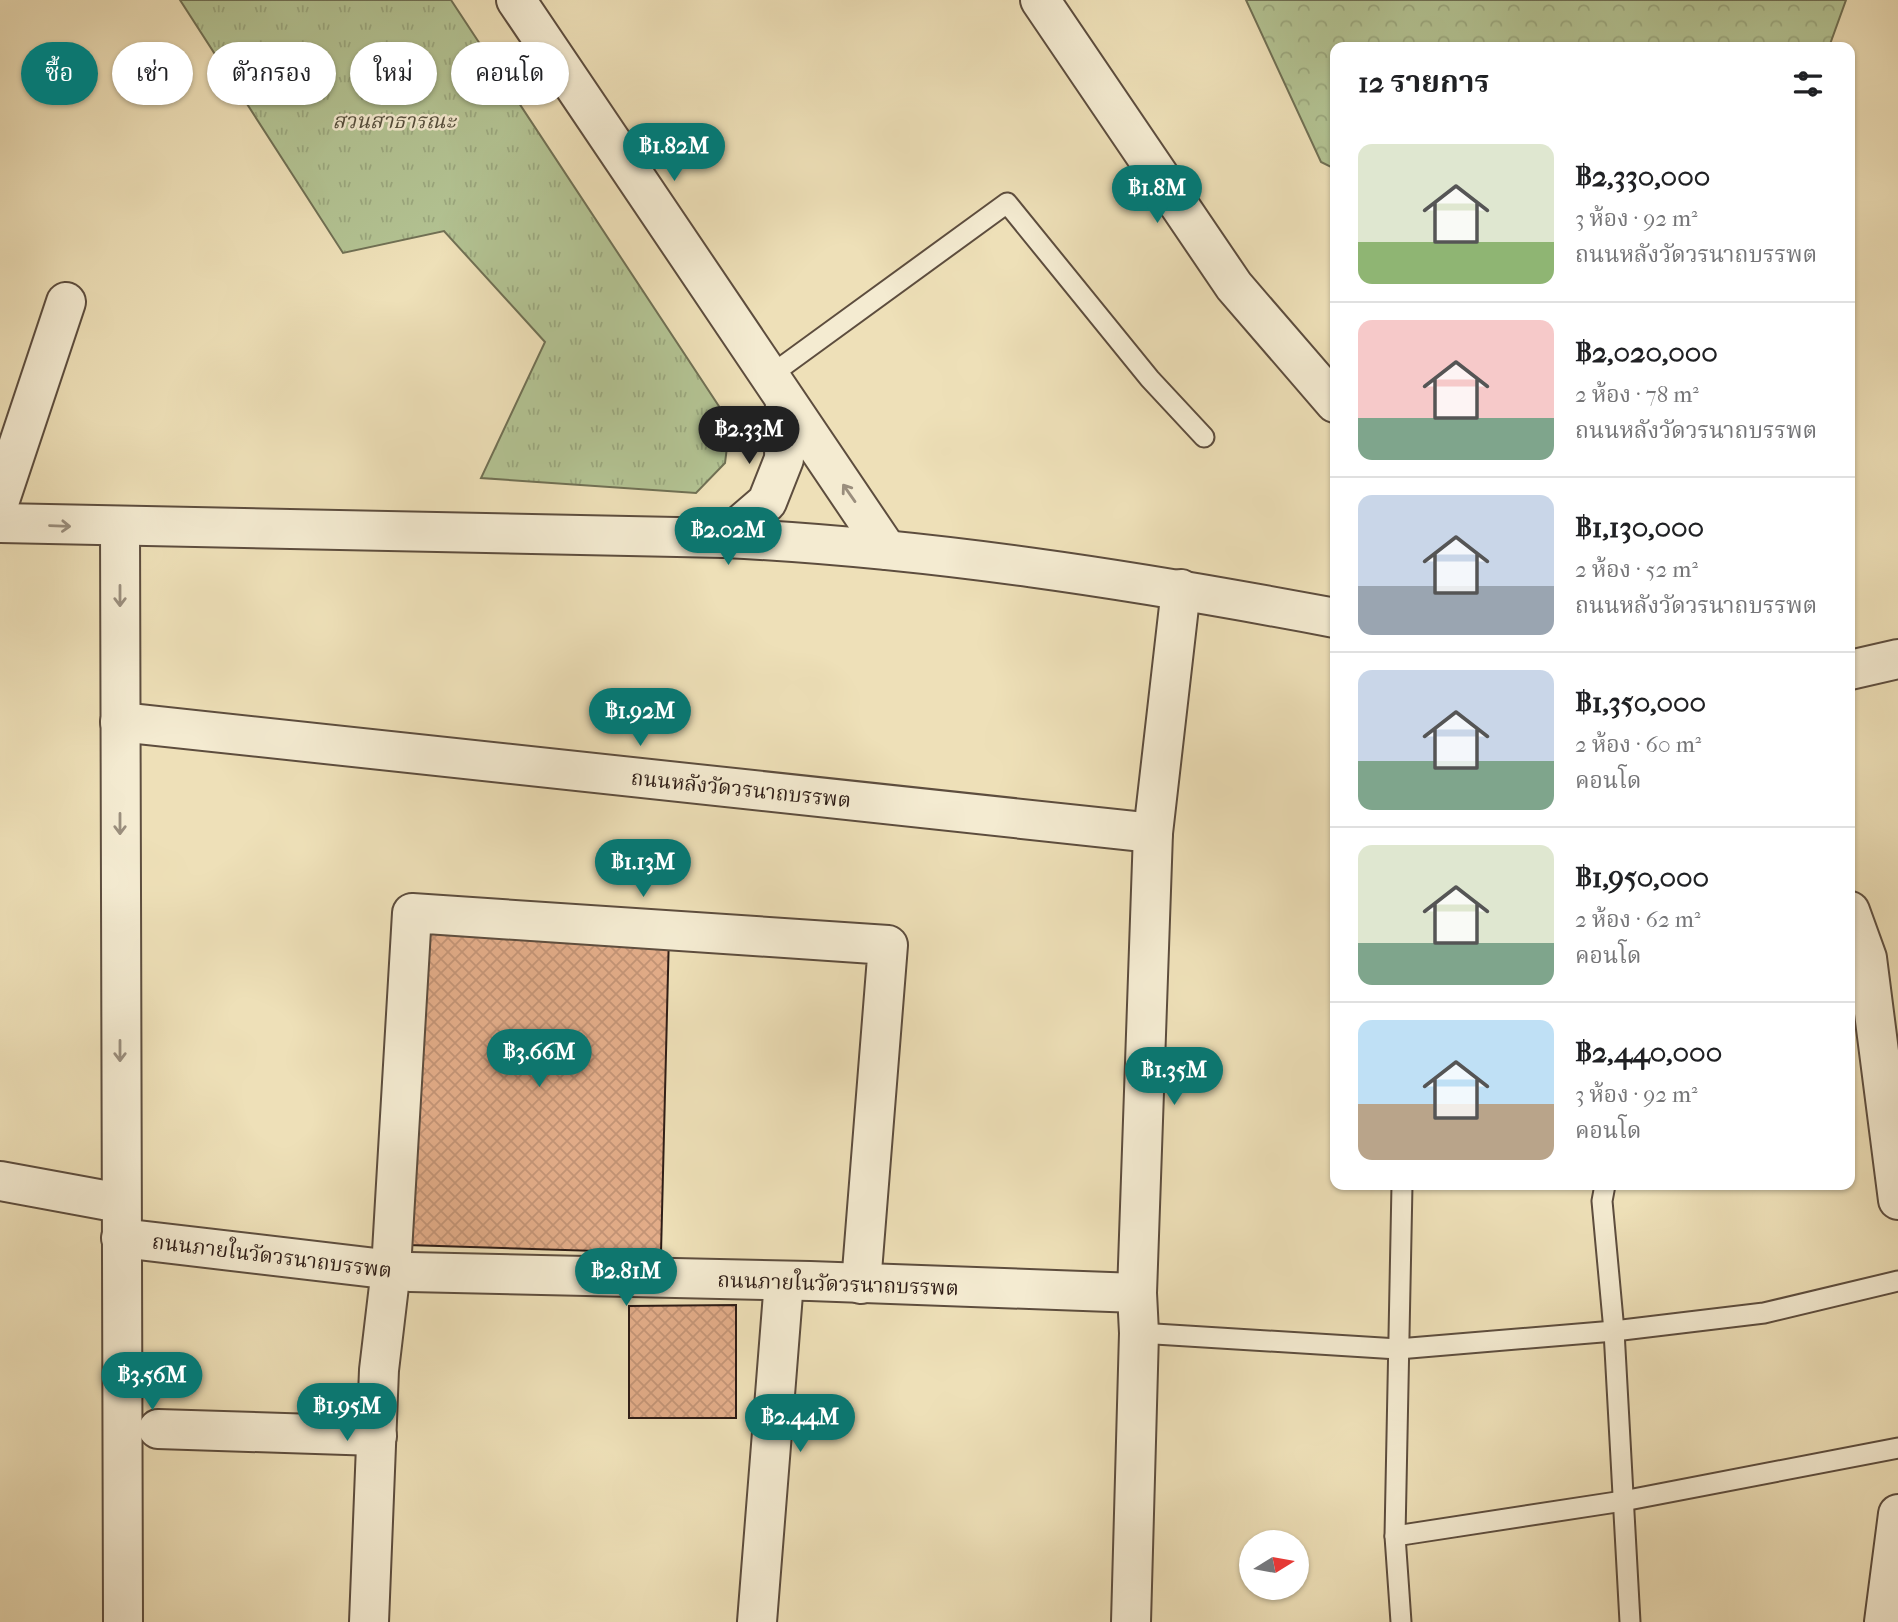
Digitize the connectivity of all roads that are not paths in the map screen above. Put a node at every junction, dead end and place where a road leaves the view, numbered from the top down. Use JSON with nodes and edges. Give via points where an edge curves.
{"nodes":[{"id":1,"x":516,"y":0,"type":"edge"},
{"id":2,"x":1040,"y":0,"type":"edge"},
{"id":3,"x":66,"y":302,"type":"dead end"},
{"id":4,"x":777,"y":389,"type":"junction"},
{"id":5,"x":1330,"y":397,"type":"edge"},
{"id":6,"x":1205,"y":437,"type":"dead end"},
{"id":7,"x":0,"y":500,"type":"edge"},
{"id":8,"x":0,"y":523,"type":"edge"},
{"id":9,"x":120,"y":528,"type":"junction"},
{"id":10,"x":725,"y":537,"type":"junction"},
{"id":11,"x":887,"y":550,"type":"junction"},
{"id":12,"x":1181,"y":589,"type":"junction"},
{"id":13,"x":1330,"y":617,"type":"edge"},
{"id":14,"x":1898,"y":659,"type":"edge"},
{"id":15,"x":1855,"y":669,"type":"edge"},
{"id":16,"x":120,"y":722,"type":"junction"},
{"id":17,"x":1153,"y":833,"type":"junction"},
{"id":18,"x":1855,"y":938,"type":"edge"},
{"id":19,"x":1859,"y":960,"type":"edge"},
{"id":20,"x":0,"y":1181,"type":"edge"},
{"id":21,"x":1402,"y":1190,"type":"edge"},
{"id":22,"x":1604,"y":1190,"type":"edge"},
{"id":23,"x":1898,"y":1200,"type":"edge"},
{"id":24,"x":120,"y":1220,"type":"junction"},
{"id":25,"x":391,"y":1269,"type":"junction"},
{"id":26,"x":784,"y":1281,"type":"junction"},
{"id":27,"x":1898,"y":1281,"type":"edge"},
{"id":28,"x":861,"y":1284,"type":"junction"},
{"id":29,"x":1138,"y":1293,"type":"junction"},
{"id":30,"x":1614,"y":1331,"type":"junction"},
{"id":31,"x":1139,"y":1333,"type":"junction"},
{"id":32,"x":1398,"y":1349,"type":"junction"},
{"id":33,"x":158,"y":1429,"type":"dead end"},
{"id":34,"x":377,"y":1436,"type":"junction"},
{"id":35,"x":1898,"y":1448,"type":"edge"},
{"id":36,"x":1623,"y":1501,"type":"junction"},
{"id":37,"x":1898,"y":1514,"type":"edge"},
{"id":38,"x":1395,"y":1535,"type":"junction"},
{"id":39,"x":123,"y":1622,"type":"edge"},
{"id":40,"x":369,"y":1622,"type":"edge"},
{"id":41,"x":757,"y":1622,"type":"edge"},
{"id":42,"x":1131,"y":1622,"type":"edge"},
{"id":43,"x":1401,"y":1622,"type":"edge"},
{"id":44,"x":1630,"y":1622,"type":"edge"},
{"id":45,"x":1884,"y":1622,"type":"edge"}],
"edges":[{"from":1,"to":4,"type":"street"},
{"from":2,"to":5,"type":"street","via":[[1234,286]]},
{"from":3,"to":7,"type":"street"},
{"from":4,"to":6,"type":"lane","via":[[1007,203],[1150,379]]},
{"from":4,"to":10,"type":"street","via":[[784,459],[767,502]]},
{"from":11,"to":4,"type":"street","one_way":true},
{"from":8,"to":9,"type":"street","one_way":true},
{"from":9,"to":10,"type":"street"},
{"from":9,"to":16,"type":"street","one_way":true},
{"from":10,"to":11,"type":"street"},
{"from":11,"to":12,"type":"street"},
{"from":12,"to":13,"type":"street"},
{"from":12,"to":17,"type":"street"},
{"from":14,"to":15,"type":"street"},
{"from":16,"to":17,"type":"street","name":"ถนนหลังวัดวรนาถบรรพต"},
{"from":16,"to":24,"type":"street","one_way":true},
{"from":17,"to":29,"type":"street"},
{"from":18,"to":19,"type":"street"},
{"from":19,"to":23,"type":"street"},
{"from":20,"to":24,"type":"street","name":"ถนนภายในวัดวรนาถบรรพต"},
{"from":21,"to":32,"type":"lane"},
{"from":22,"to":30,"type":"lane"},
{"from":24,"to":25,"type":"street","name":"ถนนภายในวัดวรนาถบรรพต"},
{"from":24,"to":39,"type":"street"},
{"from":25,"to":26,"type":"street","name":"ถนนภายในวัดวรนาถบรรพต"},
{"from":25,"to":28,"type":"street","via":[[412,913],[888,945]]},
{"from":25,"to":34,"type":"street","via":[[379,1370]]},
{"from":26,"to":28,"type":"street","name":"ถนนภายในวัดวรนาถบรรพต"},
{"from":26,"to":41,"type":"street"},
{"from":27,"to":30,"type":"lane","via":[[1764,1313]]},
{"from":28,"to":29,"type":"street","name":"ถนนภายในวัดวรนาถบรรพต"},
{"from":29,"to":31,"type":"street"},
{"from":30,"to":32,"type":"lane"},
{"from":30,"to":36,"type":"lane"},
{"from":31,"to":32,"type":"lane"},
{"from":31,"to":42,"type":"street"},
{"from":32,"to":38,"type":"lane"},
{"from":33,"to":34,"type":"street"},
{"from":34,"to":40,"type":"street"},
{"from":35,"to":36,"type":"lane"},
{"from":36,"to":38,"type":"lane"},
{"from":36,"to":44,"type":"lane"},
{"from":37,"to":45,"type":"street"},
{"from":38,"to":43,"type":"lane"}]}
